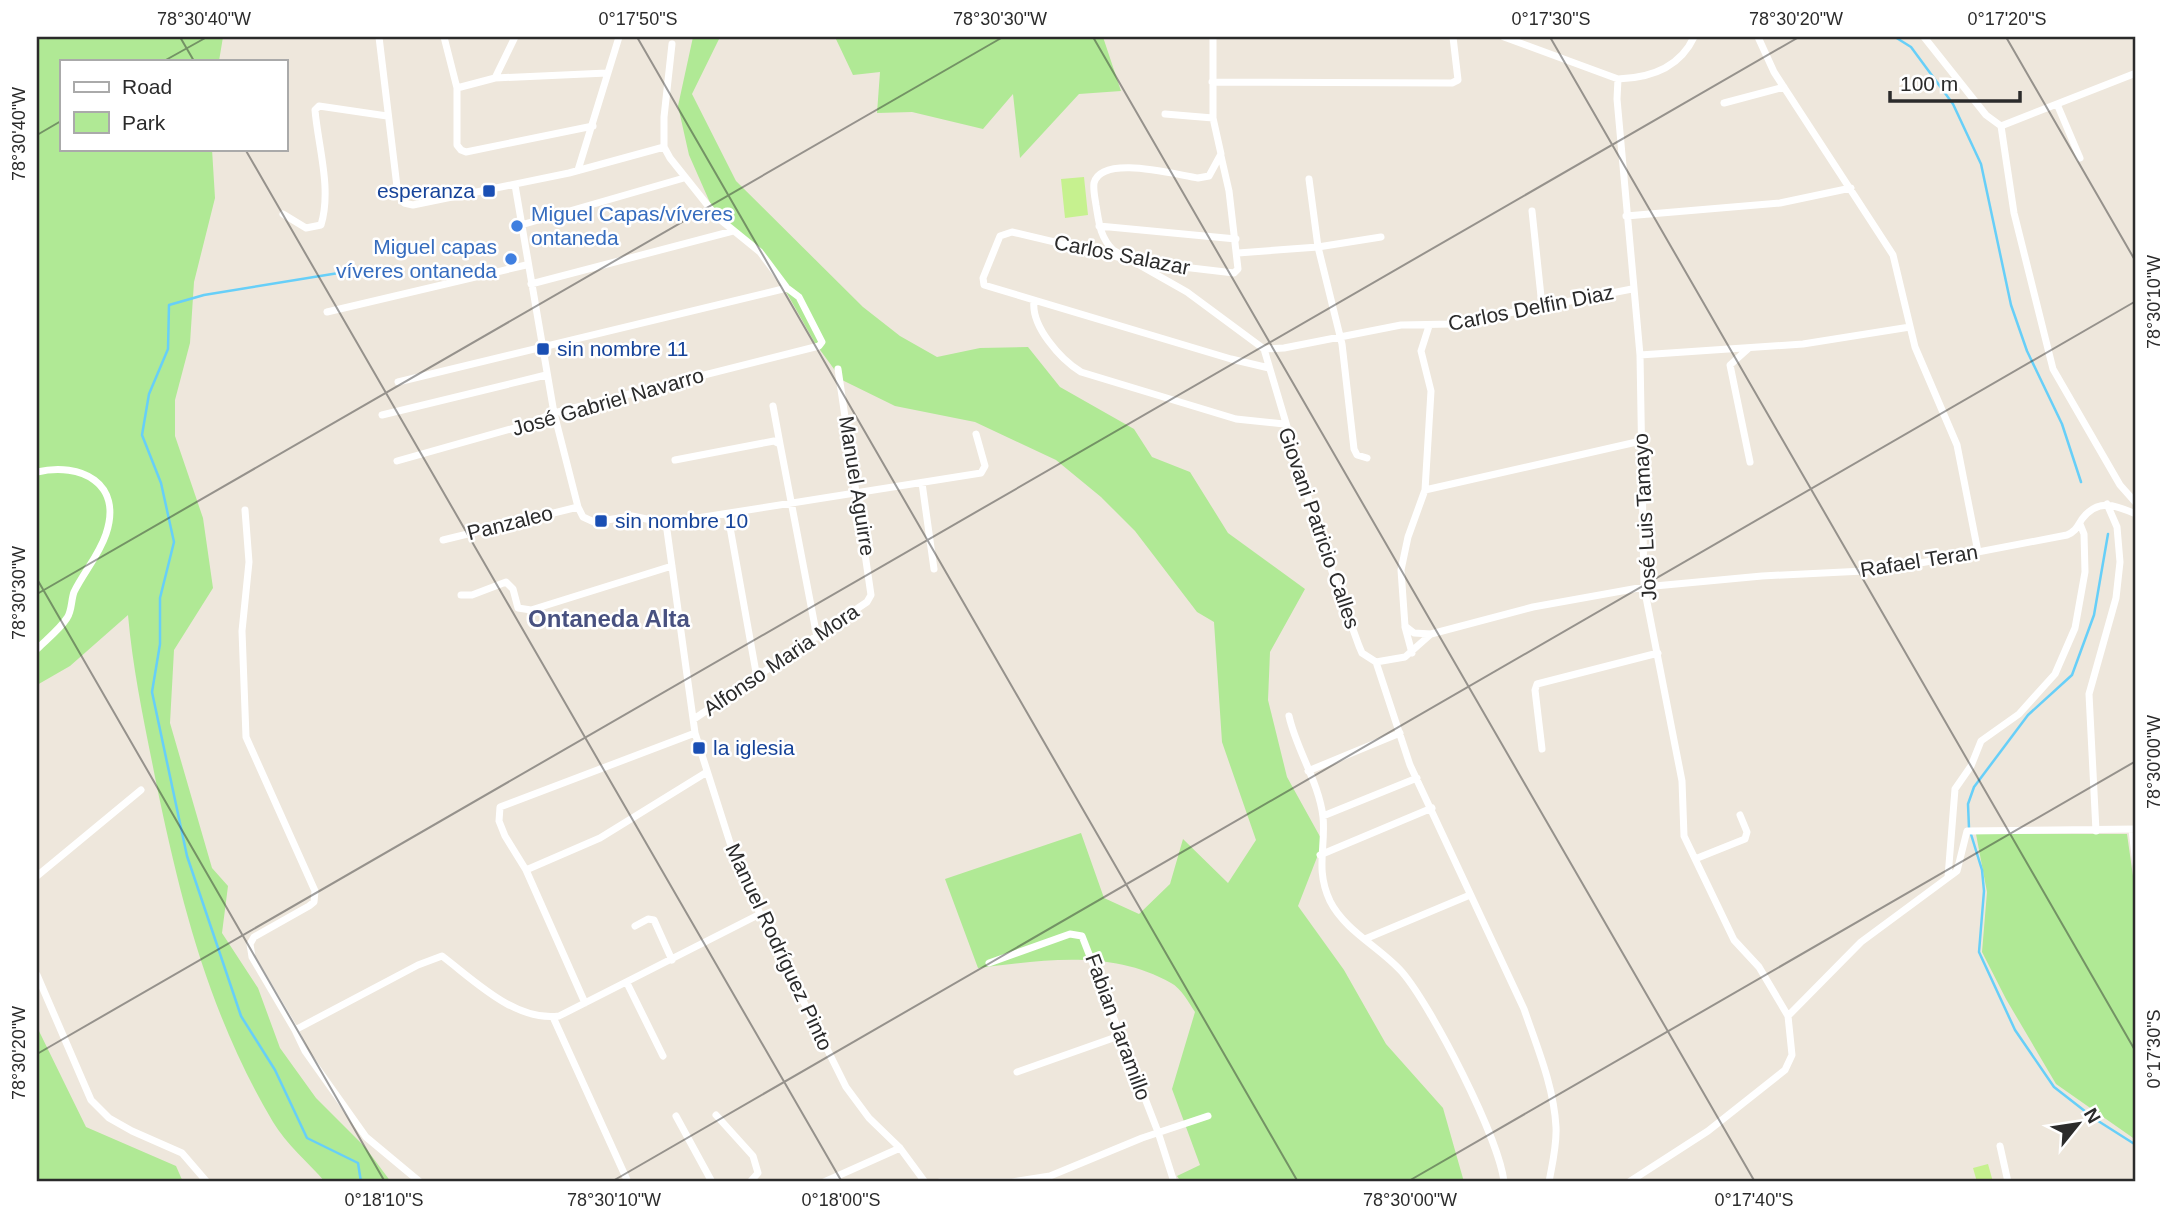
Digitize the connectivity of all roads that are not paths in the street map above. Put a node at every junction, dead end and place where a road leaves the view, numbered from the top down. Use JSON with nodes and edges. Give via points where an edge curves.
{"nodes":[{"id":1,"x":379,"y":37,"type":"edge"},
{"id":2,"x":444,"y":37,"type":"edge"},
{"id":3,"x":515,"y":37,"type":"edge"},
{"id":4,"x":619,"y":37,"type":"edge"},
{"id":5,"x":1213,"y":37,"type":"edge"},
{"id":6,"x":1453,"y":37,"type":"edge"},
{"id":7,"x":1504,"y":37,"type":"edge"},
{"id":8,"x":1694,"y":37,"type":"edge"},
{"id":9,"x":1758,"y":37,"type":"edge"},
{"id":10,"x":1924,"y":37,"type":"edge"},
{"id":11,"x":672,"y":44,"type":"dead end"},
{"id":12,"x":607,"y":73,"type":"junction"},
{"id":13,"x":2136,"y":73,"type":"edge"},
{"id":14,"x":495,"y":78,"type":"junction"},
{"id":15,"x":1618,"y":79,"type":"junction"},
{"id":16,"x":1212,"y":82,"type":"junction"},
{"id":17,"x":1784,"y":87,"type":"junction"},
{"id":18,"x":457,"y":88,"type":"junction"},
{"id":19,"x":1724,"y":103,"type":"dead end"},
{"id":20,"x":2057,"y":104,"type":"junction"},
{"id":21,"x":1165,"y":114,"type":"dead end"},
{"id":22,"x":387,"y":116,"type":"junction"},
{"id":23,"x":1213,"y":118,"type":"junction"},
{"id":24,"x":593,"y":126,"type":"junction"},
{"id":25,"x":2001,"y":126,"type":"junction"},
{"id":26,"x":664,"y":147,"type":"junction"},
{"id":27,"x":1221,"y":155,"type":"junction"},
{"id":28,"x":2080,"y":158,"type":"dead end"},
{"id":29,"x":578,"y":170,"type":"junction"},
{"id":30,"x":684,"y":178,"type":"junction"},
{"id":31,"x":1309,"y":178,"type":"dead end"},
{"id":32,"x":515,"y":185,"type":"junction"},
{"id":33,"x":1851,"y":188,"type":"junction"},
{"id":34,"x":1532,"y":211,"type":"dead end"},
{"id":35,"x":283,"y":214,"type":"dead end"},
{"id":36,"x":1626,"y":216,"type":"junction"},
{"id":37,"x":522,"y":225,"type":"junction"},
{"id":38,"x":1099,"y":226,"type":"junction"},
{"id":39,"x":733,"y":231,"type":"junction"},
{"id":40,"x":1381,"y":237,"type":"dead end"},
{"id":41,"x":1236,"y":239,"type":"junction"},
{"id":42,"x":1318,"y":247,"type":"junction"},
{"id":43,"x":1238,"y":253,"type":"junction"},
{"id":44,"x":1136,"y":261,"type":"junction"},
{"id":45,"x":526,"y":265,"type":"junction"},
{"id":46,"x":531,"y":284,"type":"junction"},
{"id":47,"x":787,"y":288,"type":"junction"},
{"id":48,"x":1632,"y":289,"type":"junction"},
{"id":49,"x":1034,"y":301,"type":"junction"},
{"id":50,"x":1542,"y":306,"type":"junction"},
{"id":51,"x":327,"y":312,"type":"dead end"},
{"id":52,"x":1429,"y":326,"type":"junction"},
{"id":53,"x":1910,"y":327,"type":"junction"},
{"id":54,"x":1340,"y":338,"type":"junction"},
{"id":55,"x":1750,"y":348,"type":"junction"},
{"id":56,"x":543,"y":349,"type":"junction"},
{"id":57,"x":1264,"y":349,"type":"junction"},
{"id":58,"x":1640,"y":355,"type":"junction"},
{"id":59,"x":1269,"y":368,"type":"junction"},
{"id":60,"x":838,"y":369,"type":"dead end"},
{"id":61,"x":546,"y":375,"type":"junction"},
{"id":62,"x":398,"y":382,"type":"dead end"},
{"id":63,"x":773,"y":406,"type":"dead end"},
{"id":64,"x":554,"y":413,"type":"junction"},
{"id":65,"x":382,"y":415,"type":"dead end"},
{"id":66,"x":1284,"y":424,"type":"junction"},
{"id":67,"x":976,"y":434,"type":"dead end"},
{"id":68,"x":1641,"y":441,"type":"junction"},
{"id":69,"x":777,"y":442,"type":"junction"},
{"id":70,"x":1367,"y":458,"type":"dead end"},
{"id":71,"x":675,"y":460,"type":"dead end"},
{"id":72,"x":397,"y":461,"type":"dead end"},
{"id":73,"x":1750,"y":462,"type":"dead end"},
{"id":74,"x":37,"y":472,"type":"edge"},
{"id":75,"x":922,"y":483,"type":"junction"},
{"id":76,"x":1425,"y":490,"type":"junction"},
{"id":77,"x":859,"y":492,"type":"junction"},
{"id":78,"x":2136,"y":503,"type":"edge"},
{"id":79,"x":790,"y":504,"type":"junction"},
{"id":80,"x":2107,"y":504,"type":"junction"},
{"id":81,"x":578,"y":507,"type":"junction"},
{"id":82,"x":245,"y":510,"type":"dead end"},
{"id":83,"x":2136,"y":514,"type":"edge"},
{"id":84,"x":728,"y":516,"type":"junction"},
{"id":85,"x":666,"y":523,"type":"junction"},
{"id":86,"x":2080,"y":524,"type":"junction"},
{"id":87,"x":443,"y":540,"type":"dead end"},
{"id":88,"x":1978,"y":552,"type":"junction"},
{"id":89,"x":673,"y":566,"type":"junction"},
{"id":90,"x":934,"y":569,"type":"dead end"},
{"id":91,"x":1644,"y":587,"type":"junction"},
{"id":92,"x":461,"y":595,"type":"dead end"},
{"id":93,"x":867,"y":601,"type":"joint"},
{"id":94,"x":1405,"y":626,"type":"junction"},
{"id":95,"x":1431,"y":634,"type":"junction"},
{"id":96,"x":817,"y":637,"type":"junction"},
{"id":97,"x":37,"y":649,"type":"edge"},
{"id":98,"x":1412,"y":653,"type":"junction"},
{"id":99,"x":1658,"y":653,"type":"junction"},
{"id":100,"x":1376,"y":662,"type":"junction"},
{"id":101,"x":757,"y":678,"type":"junction"},
{"id":102,"x":1289,"y":716,"type":"dead end"},
{"id":103,"x":694,"y":719,"type":"junction"},
{"id":104,"x":695,"y":733,"type":"junction"},
{"id":105,"x":1400,"y":733,"type":"junction"},
{"id":106,"x":1542,"y":749,"type":"dead end"},
{"id":107,"x":1308,"y":771,"type":"junction"},
{"id":108,"x":707,"y":772,"type":"junction"},
{"id":109,"x":1417,"y":778,"type":"junction"},
{"id":110,"x":141,"y":790,"type":"dead end"},
{"id":111,"x":1432,"y":808,"type":"junction"},
{"id":112,"x":1740,"y":815,"type":"dead end"},
{"id":113,"x":1323,"y":816,"type":"junction"},
{"id":114,"x":2134,"y":830,"type":"edge"},
{"id":115,"x":2096,"y":831,"type":"junction"},
{"id":116,"x":1320,"y":855,"type":"junction"},
{"id":117,"x":1695,"y":859,"type":"junction"},
{"id":118,"x":2136,"y":864,"type":"edge"},
{"id":119,"x":526,"y":870,"type":"junction"},
{"id":120,"x":37,"y":876,"type":"edge"},
{"id":121,"x":1948,"y":877,"type":"junction"},
{"id":122,"x":1470,"y":895,"type":"junction"},
{"id":123,"x":760,"y":914,"type":"junction"},
{"id":124,"x":635,"y":926,"type":"dead end"},
{"id":125,"x":1365,"y":939,"type":"junction"},
{"id":126,"x":672,"y":960,"type":"junction"},
{"id":127,"x":989,"y":963,"type":"dead end"},
{"id":128,"x":37,"y":975,"type":"edge"},
{"id":129,"x":626,"y":983,"type":"junction"},
{"id":130,"x":585,"y":1003,"type":"junction"},
{"id":131,"x":1788,"y":1016,"type":"junction"},
{"id":132,"x":553,"y":1017,"type":"junction"},
{"id":133,"x":295,"y":1030,"type":"junction"},
{"id":134,"x":1119,"y":1036,"type":"junction"},
{"id":135,"x":663,"y":1056,"type":"dead end"},
{"id":136,"x":1017,"y":1072,"type":"dead end"},
{"id":137,"x":716,"y":1115,"type":"dead end"},
{"id":138,"x":676,"y":1116,"type":"dead end"},
{"id":139,"x":1208,"y":1116,"type":"dead end"},
{"id":140,"x":1158,"y":1132,"type":"junction"},
{"id":141,"x":2000,"y":1146,"type":"dead end"},
{"id":142,"x":900,"y":1148,"type":"junction"},
{"id":143,"x":207,"y":1182,"type":"edge"},
{"id":144,"x":420,"y":1182,"type":"edge"},
{"id":145,"x":628,"y":1182,"type":"edge"},
{"id":146,"x":712,"y":1182,"type":"edge"},
{"id":147,"x":750,"y":1182,"type":"edge"},
{"id":148,"x":824,"y":1182,"type":"edge"},
{"id":149,"x":925,"y":1182,"type":"edge"},
{"id":150,"x":940,"y":1182,"type":"edge"},
{"id":151,"x":1174,"y":1182,"type":"edge"},
{"id":152,"x":1504,"y":1182,"type":"edge"},
{"id":153,"x":1549,"y":1182,"type":"edge"},
{"id":154,"x":1629,"y":1182,"type":"edge"},
{"id":155,"x":2008,"y":1182,"type":"edge"}],
"edges":[{"from":1,"to":22,"type":"street"},
{"from":2,"to":18,"type":"street"},
{"from":3,"to":14,"type":"street"},
{"from":4,"to":12,"type":"street"},
{"from":5,"to":16,"type":"street"},
{"from":6,"to":16,"type":"street","via":[[1460,73],[1452,83]]},
{"from":7,"to":15,"type":"street"},
{"from":8,"to":15,"type":"street","via":[[1677,63],[1647,75]]},
{"from":9,"to":17,"type":"street"},
{"from":10,"to":25,"type":"street","via":[[1986,115]]},
{"from":11,"to":26,"type":"street"},
{"from":12,"to":14,"type":"street"},
{"from":12,"to":24,"type":"street"},
{"from":13,"to":20,"type":"street"},
{"from":14,"to":18,"type":"street"},
{"from":15,"to":36,"type":"street","name":"José Luis Tamayo"},
{"from":16,"to":23,"type":"street"},
{"from":17,"to":19,"type":"street"},
{"from":17,"to":33,"type":"street"},
{"from":18,"to":24,"type":"street","via":[[457,145],[466,152]]},
{"from":20,"to":25,"type":"street"},
{"from":20,"to":28,"type":"street"},
{"from":21,"to":23,"type":"street"},
{"from":22,"to":32,"type":"street","via":[[398,195],[404,203],[414,205]]},
{"from":22,"to":35,"type":"street","via":[[319,106],[316,130],[326,196],[321,225],[306,228]]},
{"from":23,"to":27,"type":"street"},
{"from":24,"to":29,"type":"street"},
{"from":25,"to":78,"type":"street","via":[[2014,213],[2053,369],[2120,485]]},
{"from":26,"to":29,"type":"street"},
{"from":26,"to":30,"type":"street"},
{"from":27,"to":38,"type":"street","via":[[1209,176],[1198,178],[1125,167],[1102,172],[1094,187]]},
{"from":27,"to":41,"type":"street"},
{"from":29,"to":32,"type":"street"},
{"from":30,"to":37,"type":"street"},
{"from":30,"to":39,"type":"street"},
{"from":31,"to":42,"type":"street"},
{"from":32,"to":37,"type":"street"},
{"from":33,"to":36,"type":"street","via":[[1780,203]]},
{"from":33,"to":53,"type":"street","via":[[1893,255]]},
{"from":34,"to":50,"type":"street"},
{"from":36,"to":48,"type":"street","name":"José Luis Tamayo"},
{"from":37,"to":45,"type":"street"},
{"from":38,"to":41,"type":"street"},
{"from":38,"to":44,"type":"street","via":[[1103,240],[1113,250]]},
{"from":39,"to":46,"type":"street"},
{"from":39,"to":47,"type":"street","via":[[766,258]]},
{"from":40,"to":42,"type":"street"},
{"from":41,"to":43,"type":"street"},
{"from":42,"to":43,"type":"street"},
{"from":42,"to":54,"type":"street"},
{"from":43,"to":44,"type":"street","name":"Carlos Salazar","via":[[1238,270],[1234,272]]},
{"from":44,"to":49,"type":"street","name":"Carlos Salazar","via":[[1006,233],[1000,236],[984,285]]},
{"from":44,"to":57,"type":"street"},
{"from":45,"to":46,"type":"street"},
{"from":45,"to":51,"type":"street"},
{"from":46,"to":56,"type":"street"},
{"from":47,"to":56,"type":"street"},
{"from":47,"to":64,"type":"street","name":"José Gabriel Navarro","via":[[799,297],[811,318],[822,338],[819,346]]},
{"from":48,"to":50,"type":"street","name":"Carlos Delfin Diaz"},
{"from":48,"to":58,"type":"street","name":"José Luis Tamayo"},
{"from":49,"to":59,"type":"street"},
{"from":49,"to":66,"type":"street","via":[[1033,315],[1040,328],[1081,372],[1236,419]]},
{"from":50,"to":52,"type":"street","name":"Carlos Delfin Diaz"},
{"from":52,"to":54,"type":"street","via":[[1401,325]]},
{"from":52,"to":76,"type":"street","name":"Carlos Delfin Diaz","via":[[1421,351],[1431,391]]},
{"from":53,"to":55,"type":"street"},
{"from":53,"to":88,"type":"street","via":[[1957,445]]},
{"from":54,"to":57,"type":"street"},
{"from":54,"to":70,"type":"street","via":[[1354,449]]},
{"from":55,"to":58,"type":"street"},
{"from":55,"to":73,"type":"street","via":[[1730,365]]},
{"from":56,"to":61,"type":"street"},
{"from":56,"to":62,"type":"street"},
{"from":57,"to":59,"type":"street","name":"Giovani Patricio Calles"},
{"from":58,"to":68,"type":"street","name":"José Luis Tamayo"},
{"from":59,"to":66,"type":"street","name":"Giovani Patricio Calles"},
{"from":60,"to":77,"type":"street","name":"Manuel Aguirre"},
{"from":61,"to":64,"type":"street"},
{"from":61,"to":65,"type":"street"},
{"from":63,"to":69,"type":"street"},
{"from":64,"to":72,"type":"street","name":"José Gabriel Navarro"},
{"from":64,"to":81,"type":"street"},
{"from":66,"to":100,"type":"street","name":"Giovani Patricio Calles","via":[[1359,646]]},
{"from":67,"to":75,"type":"street","via":[[983,472]]},
{"from":68,"to":76,"type":"street"},
{"from":68,"to":91,"type":"street","name":"José Luis Tamayo"},
{"from":69,"to":71,"type":"street"},
{"from":69,"to":79,"type":"street"},
{"from":74,"to":97,"type":"street","via":[[61,469],[90,475],[98,482],[110,512],[106,534],[73,594],[68,618]]},
{"from":75,"to":77,"type":"street"},
{"from":75,"to":90,"type":"street"},
{"from":76,"to":94,"type":"street","name":"Carlos Delfin Diaz","via":[[1401,570]]},
{"from":77,"to":79,"type":"street"},
{"from":77,"to":93,"type":"street","name":"Manuel Aguirre","via":[[872,588]]},
{"from":79,"to":84,"type":"street"},
{"from":79,"to":96,"type":"street"},
{"from":80,"to":83,"type":"street"},
{"from":80,"to":86,"type":"street","name":"Rafael Teran","via":[[2095,506]]},
{"from":80,"to":115,"type":"street","via":[[2117,527],[2120,562],[2116,598],[2089,694]]},
{"from":81,"to":85,"type":"street","via":[[583,517],[594,522],[632,516]]},
{"from":81,"to":87,"type":"street","name":"Panzaleo"},
{"from":82,"to":133,"type":"street","via":[[249,562],[242,631],[246,737],[315,891],[314,902],[254,937],[250,944],[252,957]]},
{"from":84,"to":85,"type":"street"},
{"from":84,"to":101,"type":"street"},
{"from":85,"to":89,"type":"street","name":"Manuel Rodríguez Pinto"},
{"from":86,"to":88,"type":"street","name":"Rafael Teran","via":[[2067,535]]},
{"from":86,"to":121,"type":"street","via":[[2085,572],[2075,628],[2055,674],[2020,714],[1982,741],[1955,789]]},
{"from":88,"to":91,"type":"street","name":"Rafael Teran","via":[[1884,570]]},
{"from":89,"to":92,"type":"street","via":[[531,610],[518,608],[513,589],[506,583]]},
{"from":89,"to":103,"type":"street","name":"Manuel Rodríguez Pinto"},
{"from":91,"to":95,"type":"street","name":"Rafael Teran","via":[[1533,607]]},
{"from":91,"to":99,"type":"street","name":"José Luis Tamayo"},
{"from":93,"to":96,"type":"street","name":"Alfonso Maria Mora"},
{"from":94,"to":95,"type":"street","via":[[1414,633]]},
{"from":94,"to":98,"type":"street","name":"Carlos Delfin Diaz"},
{"from":95,"to":98,"type":"street"},
{"from":96,"to":101,"type":"street","name":"Alfonso Maria Mora"},
{"from":98,"to":100,"type":"street"},
{"from":99,"to":106,"type":"street","via":[[1537,684]]},
{"from":99,"to":117,"type":"street","name":"José Luis Tamayo","via":[[1682,781],[1681,823]]},
{"from":100,"to":105,"type":"street","name":"Giovani Patricio Calles"},
{"from":101,"to":103,"type":"street","name":"Alfonso Maria Mora"},
{"from":102,"to":107,"type":"street"},
{"from":103,"to":104,"type":"street","name":"Manuel Rodríguez Pinto"},
{"from":104,"to":108,"type":"street","name":"Manuel Rodríguez Pinto"},
{"from":104,"to":119,"type":"street","via":[[500,807],[499,821]]},
{"from":105,"to":107,"type":"street"},
{"from":105,"to":109,"type":"street","name":"Giovani Patricio Calles"},
{"from":107,"to":113,"type":"street"},
{"from":108,"to":119,"type":"street","via":[[600,838]]},
{"from":108,"to":123,"type":"street","name":"Manuel Rodríguez Pinto","via":[[732,849]]},
{"from":109,"to":111,"type":"street","name":"Giovani Patricio Calles"},
{"from":109,"to":113,"type":"street"},
{"from":110,"to":120,"type":"street"},
{"from":111,"to":116,"type":"street"},
{"from":111,"to":122,"type":"street","name":"Giovani Patricio Calles"},
{"from":112,"to":117,"type":"street","via":[[1745,839]]},
{"from":113,"to":116,"type":"street"},
{"from":114,"to":115,"type":"street"},
{"from":114,"to":118,"type":"street"},
{"from":115,"to":121,"type":"street","via":[[1969,830],[1964,834],[1959,867]]},
{"from":116,"to":125,"type":"street","via":[[1331,903]]},
{"from":117,"to":131,"type":"street","name":"José Luis Tamayo","via":[[1734,940],[1759,967]]},
{"from":119,"to":130,"type":"street"},
{"from":121,"to":131,"type":"street","via":[[1861,942]]},
{"from":122,"to":125,"type":"street"},
{"from":122,"to":153,"type":"street","name":"Giovani Patricio Calles","via":[[1524,1009],[1549,1086],[1557,1128]]},
{"from":123,"to":126,"type":"street"},
{"from":123,"to":142,"type":"street","name":"Manuel Rodríguez Pinto","via":[[846,1087]]},
{"from":124,"to":126,"type":"street","via":[[654,920]]},
{"from":125,"to":152,"type":"street","via":[[1401,971],[1430,1011],[1483,1120]]},
{"from":126,"to":129,"type":"street"},
{"from":127,"to":134,"type":"street","name":"Fabian Jaramillo","via":[[1070,934],[1082,936]]},
{"from":128,"to":143,"type":"street","via":[[90,1100],[109,1118],[182,1153]]},
{"from":129,"to":130,"type":"street"},
{"from":129,"to":135,"type":"street"},
{"from":130,"to":132,"type":"street"},
{"from":131,"to":154,"type":"street","via":[[1792,1055],[1785,1070],[1708,1131]]},
{"from":132,"to":133,"type":"street","via":[[515,1008],[442,956]]},
{"from":132,"to":145,"type":"street"},
{"from":133,"to":144,"type":"street","via":[[366,1137]]},
{"from":134,"to":136,"type":"street"},
{"from":134,"to":140,"type":"street","name":"Fabian Jaramillo"},
{"from":137,"to":147,"type":"street","via":[[753,1156],[758,1172]]},
{"from":138,"to":146,"type":"street"},
{"from":139,"to":140,"type":"street"},
{"from":140,"to":150,"type":"street","via":[[1050,1176],[1012,1182]]},
{"from":140,"to":151,"type":"street","name":"Fabian Jaramillo"},
{"from":141,"to":155,"type":"street"},
{"from":142,"to":148,"type":"street"},
{"from":142,"to":149,"type":"street","name":"Manuel Rodríguez Pinto"}]}
